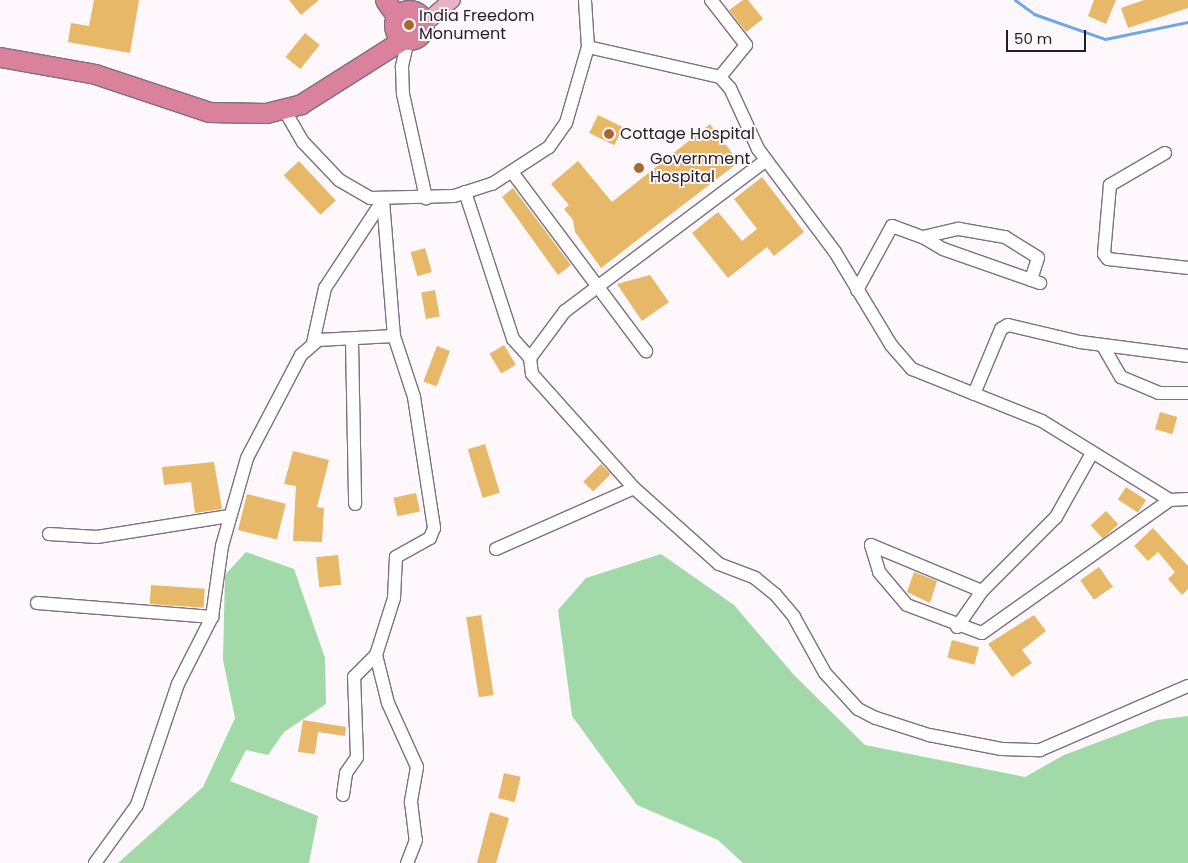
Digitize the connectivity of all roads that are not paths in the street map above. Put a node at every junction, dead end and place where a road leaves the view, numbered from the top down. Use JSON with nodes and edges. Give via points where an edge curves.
{"nodes":[{"id":1,"x":385,"y":0,"type":"edge"},
{"id":2,"x":443,"y":0,"type":"edge"},
{"id":3,"x":452,"y":0,"type":"edge"},
{"id":4,"x":585,"y":0,"type":"edge"},
{"id":5,"x":711,"y":0,"type":"edge"},
{"id":6,"x":407,"y":22,"type":"edge"},
{"id":7,"x":588,"y":47,"type":"junction"},
{"id":8,"x":0,"y":57,"type":"edge"},
{"id":9,"x":720,"y":77,"type":"junction"},
{"id":10,"x":285,"y":111,"type":"junction"},
{"id":11,"x":1165,"y":153,"type":"dead end"},
{"id":12,"x":766,"y":161,"type":"junction"},
{"id":13,"x":512,"y":172,"type":"junction"},
{"id":14,"x":465,"y":192,"type":"junction"},
{"id":15,"x":426,"y":198,"type":"junction"},
{"id":16,"x":383,"y":200,"type":"junction"},
{"id":17,"x":924,"y":237,"type":"junction"},
{"id":18,"x":1188,"y":268,"type":"edge"},
{"id":19,"x":598,"y":286,"type":"junction"},
{"id":20,"x":858,"y":290,"type":"junction"},
{"id":21,"x":394,"y":336,"type":"junction"},
{"id":22,"x":352,"y":341,"type":"junction"},
{"id":23,"x":313,"y":343,"type":"junction"},
{"id":24,"x":1103,"y":346,"type":"junction"},
{"id":25,"x":646,"y":351,"type":"dead end"},
{"id":26,"x":1188,"y":356,"type":"edge"},
{"id":27,"x":530,"y":358,"type":"junction"},
{"id":28,"x":1188,"y":393,"type":"edge"},
{"id":29,"x":974,"y":394,"type":"junction"},
{"id":30,"x":1092,"y":453,"type":"junction"},
{"id":31,"x":634,"y":488,"type":"junction"},
{"id":32,"x":1188,"y":499,"type":"edge"},
{"id":33,"x":1170,"y":500,"type":"junction"},
{"id":34,"x":355,"y":504,"type":"dead end"},
{"id":35,"x":229,"y":516,"type":"junction"},
{"id":36,"x":49,"y":534,"type":"dead end"},
{"id":37,"x":496,"y":549,"type":"dead end"},
{"id":38,"x":982,"y":591,"type":"junction"},
{"id":39,"x":37,"y":603,"type":"dead end"},
{"id":40,"x":212,"y":617,"type":"junction"},
{"id":41,"x":957,"y":627,"type":"junction"},
{"id":42,"x":376,"y":655,"type":"junction"},
{"id":43,"x":1188,"y":686,"type":"edge"},
{"id":44,"x":343,"y":795,"type":"dead end"},
{"id":45,"x":95,"y":863,"type":"edge"},
{"id":46,"x":407,"y":863,"type":"edge"}],
"edges":[{"from":1,"to":6,"type":"highway"},
{"from":2,"to":6,"type":"main road"},
{"from":3,"to":6,"type":"main road"},
{"from":4,"to":7,"type":"street"},
{"from":5,"to":9,"type":"street","via":[[746,44]]},
{"from":6,"to":10,"type":"highway","via":[[361,67]]},
{"from":6,"to":15,"type":"street","via":[[403,94]]},
{"from":7,"to":9,"type":"street"},
{"from":7,"to":13,"type":"street","via":[[566,123],[549,147]]},
{"from":8,"to":10,"type":"highway","via":[[95,74],[209,112]]},
{"from":9,"to":12,"type":"street","via":[[730,88]]},
{"from":10,"to":16,"type":"street","via":[[303,142],[339,180],[355,192]]},
{"from":11,"to":18,"type":"street","via":[[1110,185],[1104,254],[1108,259]]},
{"from":12,"to":19,"type":"street"},
{"from":12,"to":20,"type":"street","via":[[835,252]]},
{"from":13,"to":14,"type":"street"},
{"from":13,"to":19,"type":"street"},
{"from":14,"to":15,"type":"street"},
{"from":14,"to":27,"type":"street","via":[[513,339]]},
{"from":15,"to":16,"type":"street"},
{"from":16,"to":21,"type":"street"},
{"from":16,"to":23,"type":"street","via":[[325,288]]},
{"from":17,"to":17,"type":"street","via":[[959,229],[1021,243],[1038,258],[1036,282],[943,249]]},
{"from":17,"to":20,"type":"street","via":[[889,227]]},
{"from":19,"to":25,"type":"street"},
{"from":19,"to":27,"type":"street","via":[[565,311]]},
{"from":20,"to":29,"type":"street","via":[[891,345],[912,369]]},
{"from":21,"to":22,"type":"street"},
{"from":21,"to":42,"type":"street","via":[[414,397],[434,528],[430,538],[396,558],[394,598]]},
{"from":22,"to":23,"type":"street"},
{"from":22,"to":34,"type":"street"},
{"from":23,"to":35,"type":"street","via":[[301,355],[258,432]]},
{"from":24,"to":26,"type":"street"},
{"from":24,"to":28,"type":"street","via":[[1121,376],[1159,393]]},
{"from":24,"to":29,"type":"street","via":[[1008,325],[1001,329]]},
{"from":27,"to":31,"type":"street","via":[[532,374]]},
{"from":29,"to":30,"type":"street","via":[[1042,421]]},
{"from":30,"to":33,"type":"street"},
{"from":30,"to":38,"type":"street","via":[[1056,517]]},
{"from":31,"to":37,"type":"street"},
{"from":31,"to":43,"type":"street","via":[[719,564],[754,578],[775,594],[825,673],[858,709],[876,718],[993,747],[1040,750]]},
{"from":32,"to":33,"type":"street"},
{"from":33,"to":41,"type":"street","via":[[990,629],[975,633]]},
{"from":35,"to":36,"type":"street","via":[[97,537]]},
{"from":35,"to":40,"type":"street"},
{"from":38,"to":41,"type":"street"},
{"from":38,"to":41,"type":"street","via":[[871,545],[879,572],[906,605]]},
{"from":39,"to":40,"type":"street"},
{"from":40,"to":45,"type":"street","via":[[178,684],[138,805]]},
{"from":42,"to":44,"type":"street","via":[[354,677],[357,757],[346,773]]},
{"from":42,"to":46,"type":"street","via":[[388,703],[416,767],[411,802],[416,840]]}]}
